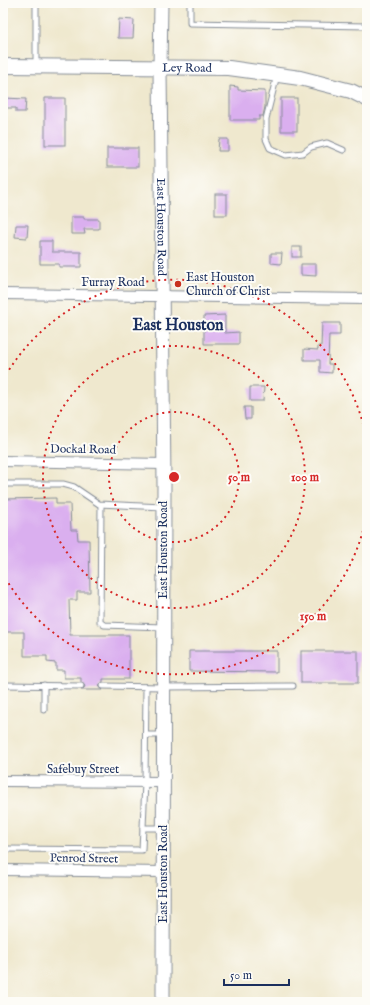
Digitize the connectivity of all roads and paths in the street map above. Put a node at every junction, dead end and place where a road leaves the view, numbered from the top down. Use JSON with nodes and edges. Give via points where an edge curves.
{"nodes":[{"id":1,"x":36,"y":3,"type":"edge"},
{"id":2,"x":161,"y":3,"type":"edge"},
{"id":3,"x":190,"y":3,"type":"edge"},
{"id":4,"x":367,"y":26,"type":"edge"},
{"id":5,"x":3,"y":66,"type":"edge"},
{"id":6,"x":36,"y":66,"type":"junction"},
{"id":7,"x":160,"y":68,"type":"junction"},
{"id":8,"x":277,"y":74,"type":"junction"},
{"id":9,"x":367,"y":99,"type":"edge"},
{"id":10,"x":343,"y":150,"type":"dead end"},
{"id":11,"x":3,"y":294,"type":"edge"},
{"id":12,"x":163,"y":296,"type":"junction"},
{"id":13,"x":367,"y":299,"type":"edge"},
{"id":14,"x":3,"y":461,"type":"edge"},
{"id":15,"x":163,"y":464,"type":"junction"},
{"id":16,"x":3,"y":484,"type":"edge"},
{"id":17,"x":101,"y":505,"type":"junction"},
{"id":18,"x":163,"y":507,"type":"junction"},
{"id":19,"x":163,"y":627,"type":"junction"},
{"id":20,"x":3,"y":685,"type":"edge"},
{"id":21,"x":44,"y":685,"type":"junction"},
{"id":22,"x":81,"y":686,"type":"dead end"},
{"id":23,"x":103,"y":686,"type":"dead end"},
{"id":24,"x":293,"y":686,"type":"dead end"},
{"id":25,"x":146,"y":687,"type":"junction"},
{"id":26,"x":163,"y":687,"type":"junction"},
{"id":27,"x":44,"y":710,"type":"dead end"},
{"id":28,"x":146,"y":735,"type":"junction"},
{"id":29,"x":163,"y":735,"type":"junction"},
{"id":30,"x":3,"y":781,"type":"edge"},
{"id":31,"x":145,"y":782,"type":"junction"},
{"id":32,"x":163,"y":782,"type":"junction"},
{"id":33,"x":143,"y":828,"type":"junction"},
{"id":34,"x":164,"y":828,"type":"junction"},
{"id":35,"x":3,"y":849,"type":"edge"},
{"id":36,"x":3,"y":870,"type":"edge"},
{"id":37,"x":164,"y":872,"type":"junction"},
{"id":38,"x":163,"y":1002,"type":"edge"}],
"edges":[{"from":1,"to":6,"type":"lane"},
{"from":2,"to":7,"type":"street","name":"East Houston Road"},
{"from":3,"to":4,"type":"lane","via":[[190,23]]},
{"from":5,"to":6,"type":"main road","name":"Ley Road"},
{"from":6,"to":7,"type":"main road","name":"Ley Road"},
{"from":7,"to":8,"type":"main road","name":"Ley Road","via":[[229,68]]},
{"from":7,"to":12,"type":"street","name":"East Houston Road"},
{"from":8,"to":9,"type":"main road","name":"Ley Road","via":[[344,89]]},
{"from":8,"to":10,"type":"lane","via":[[266,125],[266,139],[270,148],[286,155],[303,153],[311,147],[326,143]]},
{"from":11,"to":12,"type":"street","name":"Furray Road"},
{"from":12,"to":13,"type":"street","name":"Furray Road"},
{"from":12,"to":15,"type":"street","name":"East Houston Road"},
{"from":14,"to":15,"type":"street","name":"Dockal Road"},
{"from":15,"to":18,"type":"street","name":"East Houston Road"},
{"from":16,"to":17,"type":"lane","via":[[69,486]]},
{"from":17,"to":18,"type":"lane"},
{"from":17,"to":19,"type":"lane","via":[[100,622],[102,625]]},
{"from":18,"to":19,"type":"street","name":"East Houston Road"},
{"from":19,"to":26,"type":"street","name":"East Houston Road"},
{"from":20,"to":21,"type":"lane"},
{"from":21,"to":22,"type":"lane"},
{"from":21,"to":27,"type":"lane"},
{"from":23,"to":25,"type":"lane"},
{"from":24,"to":26,"type":"lane"},
{"from":25,"to":26,"type":"lane"},
{"from":25,"to":28,"type":"lane"},
{"from":26,"to":29,"type":"street","name":"East Houston Road"},
{"from":28,"to":29,"type":"lane"},
{"from":28,"to":31,"type":"lane"},
{"from":29,"to":32,"type":"street","name":"East Houston Road"},
{"from":30,"to":31,"type":"street","name":"Safebuy Street"},
{"from":31,"to":32,"type":"street","name":"Safebuy Street"},
{"from":31,"to":33,"type":"lane"},
{"from":32,"to":34,"type":"street","name":"East Houston Road"},
{"from":33,"to":34,"type":"lane"},
{"from":33,"to":35,"type":"lane","via":[[142,850]]},
{"from":34,"to":37,"type":"street","name":"East Houston Road"},
{"from":36,"to":37,"type":"street","name":"Penrod Street"},
{"from":37,"to":38,"type":"street","name":"East Houston Road"}]}
